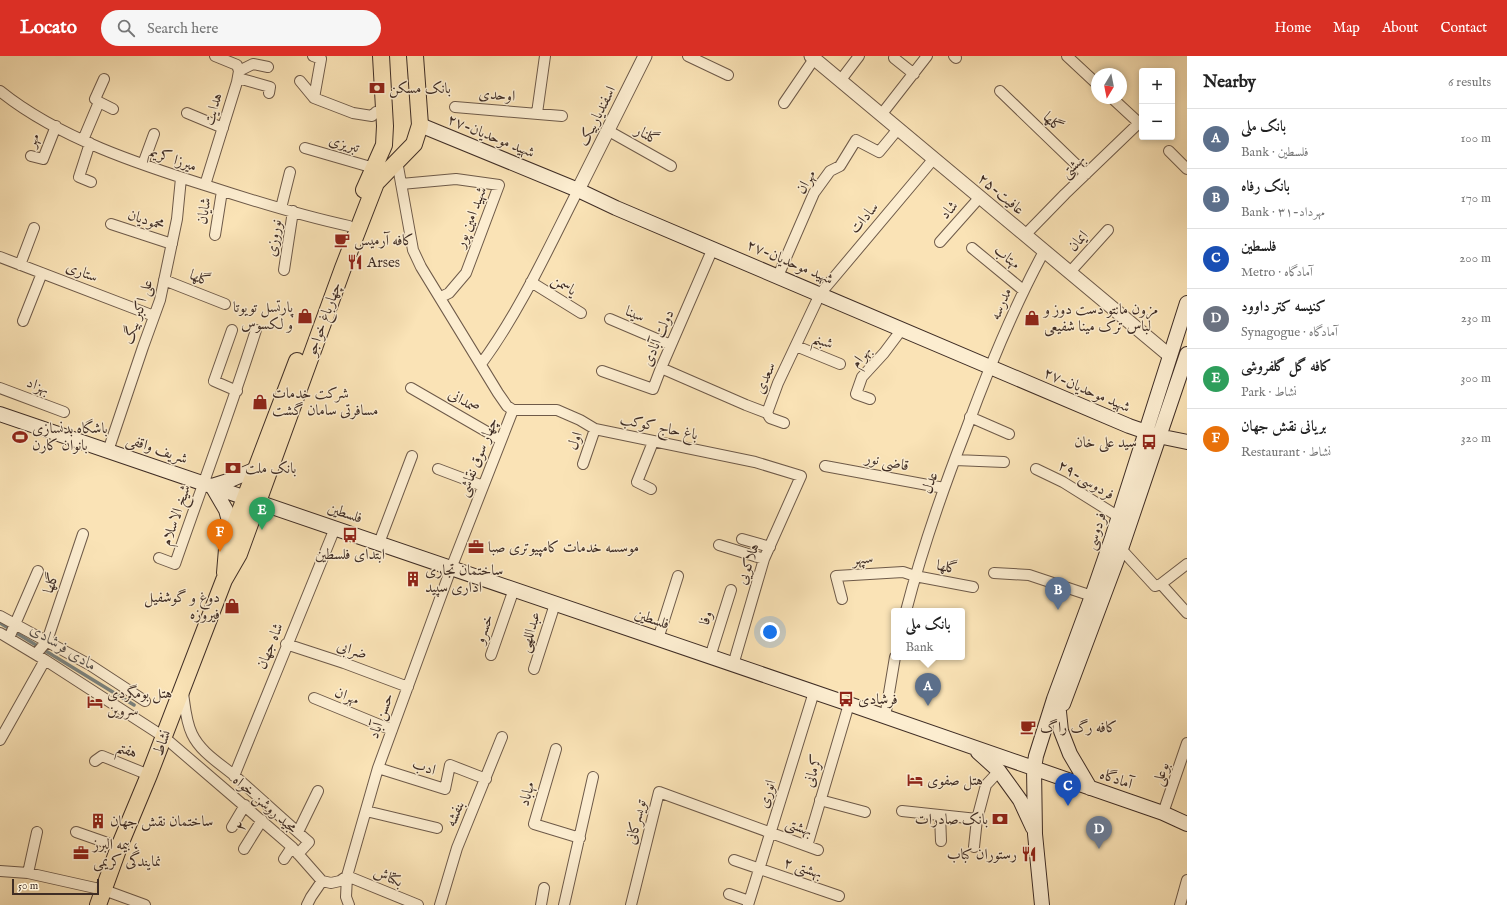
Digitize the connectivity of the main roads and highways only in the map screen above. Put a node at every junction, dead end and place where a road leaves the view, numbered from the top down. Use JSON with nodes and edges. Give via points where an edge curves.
{"nodes":[{"id":1,"x":382,"y":56,"type":"edge"},
{"id":2,"x":415,"y":56,"type":"edge"},
{"id":3,"x":420,"y":125,"type":"junction"},
{"id":4,"x":384,"y":145,"type":"junction"},
{"id":5,"x":401,"y":157,"type":"junction"},
{"id":6,"x":1187,"y":303,"type":"edge"},
{"id":7,"x":1170,"y":356,"type":"junction"},
{"id":8,"x":1186,"y":363,"type":"edge"},
{"id":9,"x":0,"y":414,"type":"edge"},
{"id":10,"x":1152,"y":434,"type":"junction"},
{"id":11,"x":1187,"y":442,"type":"edge"},
{"id":12,"x":256,"y":469,"type":"junction"},
{"id":13,"x":207,"y":484,"type":"junction"},
{"id":14,"x":252,"y":499,"type":"junction"},
{"id":15,"x":232,"y":532,"type":"junction"},
{"id":16,"x":224,"y":580,"type":"junction"},
{"id":17,"x":1060,"y":712,"type":"junction"},
{"id":18,"x":971,"y":747,"type":"junction"},
{"id":19,"x":1038,"y":770,"type":"junction"},
{"id":20,"x":1090,"y":788,"type":"junction"},
{"id":21,"x":1187,"y":824,"type":"edge"},
{"id":22,"x":1035,"y":834,"type":"junction"},
{"id":23,"x":98,"y":905,"type":"edge"},
{"id":24,"x":1042,"y":905,"type":"edge"}],
"edges":[{"from":1,"to":4,"type":"main road","name":"چهارباغ خواجو"},
{"from":2,"to":3,"type":"main road","name":"چهارباغ خواجو"},
{"from":3,"to":5,"type":"main road","name":"چهارباغ خواجو","via":[[414,144]]},
{"from":3,"to":10,"type":"main road","name":"۲۷-شهید موحدیان"},
{"from":4,"to":5,"type":"main road","via":[[392,154]]},
{"from":4,"to":12,"type":"main road","name":"چهارباغ خواجو","via":[[353,212]]},
{"from":5,"to":14,"type":"main road","name":"چهارباغ خواجو","via":[[376,183]]},
{"from":6,"to":7,"type":"main road","name":"فردوسی"},
{"from":7,"to":8,"type":"main road"},
{"from":7,"to":10,"type":"main road","name":"فردوسی"},
{"from":8,"to":10,"type":"main road","name":"فردوسی"},
{"from":9,"to":13,"type":"main road","name":"شریف واقفی"},
{"from":10,"to":11,"type":"main road","name":"۲۷-شهید موحدیان"},
{"from":10,"to":17,"type":"main road","name":"فردوسی","via":[[1121,549]]},
{"from":10,"to":19,"type":"main road","name":"فردوسی","via":[[1119,517],[1050,711],[1036,756]]},
{"from":12,"to":13,"type":"main road","via":[[228,481]]},
{"from":12,"to":14,"type":"main road","name":"چهارباغ خواجو"},
{"from":13,"to":14,"type":"main road","name":"شریف واقفی"},
{"from":13,"to":15,"type":"main road","via":[[226,510]]},
{"from":14,"to":15,"type":"main road","name":"نشاط"},
{"from":14,"to":16,"type":"main road","name":"نشاط","via":[[239,554]]},
{"from":14,"to":18,"type":"main road","name":"فلسطین"},
{"from":15,"to":16,"type":"main road","name":"نشاط","via":[[227,549]]},
{"from":16,"to":23,"type":"main road","name":"نشاط"},
{"from":17,"to":19,"type":"main road","name":"فردوسی"},
{"from":17,"to":20,"type":"main road","via":[[1061,732]]},
{"from":18,"to":19,"type":"main road","name":"فلسطین"},
{"from":18,"to":22,"type":"main road","via":[[999,770],[1020,800]]},
{"from":19,"to":20,"type":"main road","name":"آمادگاه"},
{"from":19,"to":22,"type":"main road"},
{"from":20,"to":21,"type":"main road","name":"آمادگاه"},
{"from":22,"to":24,"type":"main road"}]}
